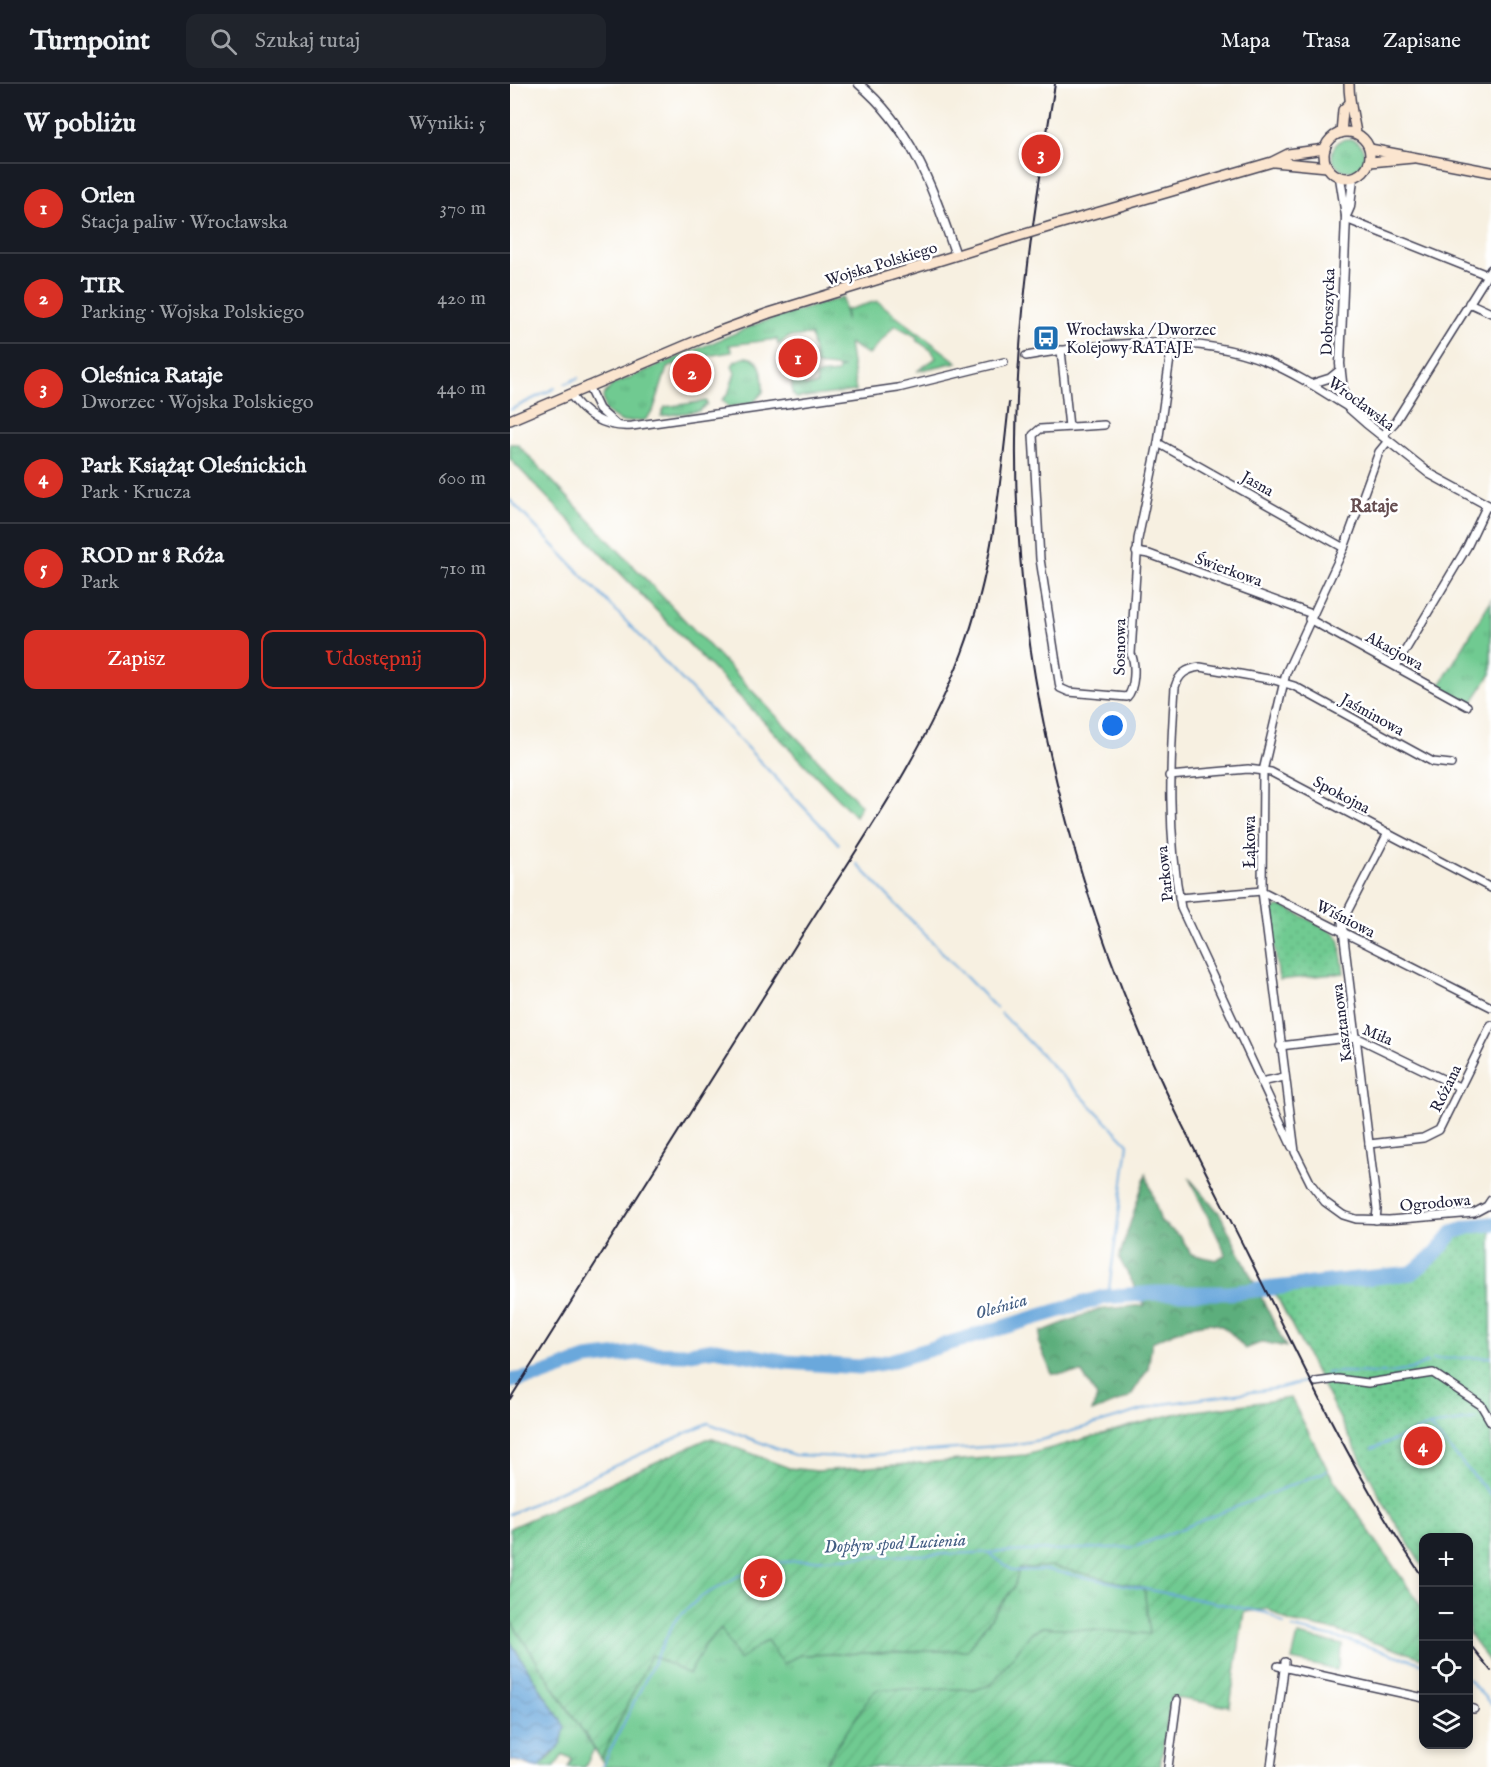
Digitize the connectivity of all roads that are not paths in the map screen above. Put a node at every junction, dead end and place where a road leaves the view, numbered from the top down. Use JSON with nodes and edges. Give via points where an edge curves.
{"nodes":[{"id":1,"x":859,"y":84,"type":"edge"},
{"id":2,"x":1349,"y":84,"type":"edge"},
{"id":3,"x":1349,"y":104,"type":"junction"},
{"id":4,"x":1341,"y":133,"type":"junction"},
{"id":5,"x":1356,"y":133,"type":"junction"},
{"id":6,"x":1325,"y":149,"type":"junction"},
{"id":7,"x":1370,"y":149,"type":"junction"},
{"id":8,"x":1415,"y":158,"type":"junction"},
{"id":9,"x":1272,"y":162,"type":"junction"},
{"id":10,"x":1370,"y":162,"type":"junction"},
{"id":11,"x":1327,"y":167,"type":"junction"},
{"id":12,"x":1491,"y":172,"type":"edge"},
{"id":13,"x":1340,"y":178,"type":"junction"},
{"id":14,"x":1353,"y":178,"type":"junction"},
{"id":15,"x":1346,"y":217,"type":"junction"},
{"id":16,"x":956,"y":255,"type":"junction"},
{"id":17,"x":1489,"y":272,"type":"edge"},
{"id":18,"x":1469,"y":303,"type":"junction"},
{"id":19,"x":1491,"y":313,"type":"edge"},
{"id":20,"x":1172,"y":344,"type":"junction"},
{"id":21,"x":1061,"y":350,"type":"junction"},
{"id":22,"x":1026,"y":356,"type":"dead end"},
{"id":23,"x":1004,"y":362,"type":"dead end"},
{"id":24,"x":1340,"y":369,"type":"junction"},
{"id":25,"x":1311,"y":384,"type":"junction"},
{"id":26,"x":588,"y":386,"type":"junction"},
{"id":27,"x":570,"y":394,"type":"junction"},
{"id":28,"x":1348,"y":408,"type":"junction"},
{"id":29,"x":510,"y":420,"type":"edge"},
{"id":30,"x":1104,"y":425,"type":"dead end"},
{"id":31,"x":619,"y":427,"type":"junction"},
{"id":32,"x":1069,"y":427,"type":"junction"},
{"id":33,"x":1385,"y":438,"type":"junction"},
{"id":34,"x":1158,"y":443,"type":"junction"},
{"id":35,"x":1489,"y":506,"type":"edge"},
{"id":36,"x":1344,"y":548,"type":"junction"},
{"id":37,"x":1136,"y":552,"type":"junction"},
{"id":38,"x":1310,"y":616,"type":"junction"},
{"id":39,"x":1396,"y":666,"type":"junction"},
{"id":40,"x":1284,"y":682,"type":"junction"},
{"id":41,"x":1467,"y":706,"type":"dead end"},
{"id":42,"x":1451,"y":764,"type":"dead end"},
{"id":43,"x":1263,"y":771,"type":"junction"},
{"id":44,"x":1169,"y":776,"type":"junction"},
{"id":45,"x":1388,"y":833,"type":"junction"},
{"id":46,"x":1491,"y":888,"type":"edge"},
{"id":47,"x":1262,"y":891,"type":"junction"},
{"id":48,"x":1179,"y":898,"type":"junction"},
{"id":49,"x":1343,"y":931,"type":"junction"},
{"id":50,"x":1491,"y":1007,"type":"edge"},
{"id":51,"x":1491,"y":1025,"type":"edge"},
{"id":52,"x":1356,"y":1037,"type":"junction"},
{"id":53,"x":1280,"y":1046,"type":"junction"},
{"id":54,"x":1284,"y":1077,"type":"junction"},
{"id":55,"x":1261,"y":1082,"type":"junction"},
{"id":56,"x":1459,"y":1087,"type":"junction"},
{"id":57,"x":1369,"y":1144,"type":"junction"},
{"id":58,"x":1295,"y":1152,"type":"junction"},
{"id":59,"x":1491,"y":1200,"type":"edge"},
{"id":60,"x":1376,"y":1220,"type":"junction"},
{"id":61,"x":1316,"y":1382,"type":"dead end"},
{"id":62,"x":1491,"y":1422,"type":"edge"},
{"id":63,"x":1419,"y":1697,"type":"edge"},
{"id":64,"x":1177,"y":1700,"type":"dead end"},
{"id":65,"x":1168,"y":1767,"type":"edge"},
{"id":66,"x":1271,"y":1767,"type":"edge"}],
"edges":[{"from":1,"to":16,"type":"street","via":[[886,109],[911,143]]},
{"from":2,"to":3,"type":"main road"},
{"from":3,"to":4,"type":"main road","via":[[1343,110]]},
{"from":3,"to":5,"type":"main road"},
{"from":4,"to":5,"type":"main road"},
{"from":4,"to":6,"type":"main road"},
{"from":5,"to":7,"type":"main road","via":[[1367,141]]},
{"from":6,"to":9,"type":"main road","name":"Wojska Polskiego","via":[[1288,154]]},
{"from":6,"to":11,"type":"main road"},
{"from":7,"to":8,"type":"main road"},
{"from":7,"to":10,"type":"main road"},
{"from":8,"to":10,"type":"main road"},
{"from":8,"to":12,"type":"main road"},
{"from":9,"to":11,"type":"main road","name":"Wojska Polskiego"},
{"from":9,"to":16,"type":"main road","name":"Wojska Polskiego","bridge":true},
{"from":10,"to":14,"type":"main road"},
{"from":11,"to":13,"type":"main road"},
{"from":13,"to":14,"type":"main road"},
{"from":13,"to":15,"type":"street","name":"Dobroszycka"},
{"from":14,"to":15,"type":"street","name":"Dobroszycka"},
{"from":15,"to":17,"type":"street"},
{"from":15,"to":24,"type":"street","name":"Dobroszycka"},
{"from":16,"to":26,"type":"main road","name":"Wojska Polskiego","via":[[769,314]]},
{"from":17,"to":18,"type":"street","name":"Łąkowa"},
{"from":18,"to":19,"type":"street"},
{"from":18,"to":33,"type":"street","name":"Łąkowa"},
{"from":20,"to":21,"type":"street","name":"Wrocławska","via":[[1123,342]]},
{"from":20,"to":25,"type":"street","name":"Wrocławska","via":[[1250,356]]},
{"from":20,"to":34,"type":"street","name":"Sosnowa"},
{"from":21,"to":22,"type":"street","name":"Wrocławska"},
{"from":21,"to":32,"type":"street"},
{"from":23,"to":31,"type":"street","via":[[879,392]]},
{"from":24,"to":25,"type":"street","via":[[1330,378]]},
{"from":24,"to":28,"type":"street","name":"Dobroszycka"},
{"from":25,"to":28,"type":"street","name":"Wrocławska"},
{"from":26,"to":27,"type":"main road","name":"Wojska Polskiego"},
{"from":26,"to":31,"type":"street","via":[[602,413]]},
{"from":27,"to":29,"type":"main road","name":"Wojska Polskiego"},
{"from":27,"to":31,"type":"street","via":[[579,408]]},
{"from":28,"to":33,"type":"street","name":"Wrocławska"},
{"from":30,"to":32,"type":"street","name":"Sosnowa"},
{"from":32,"to":37,"type":"street","name":"Sosnowa","via":[[1040,429],[1035,431],[1033,440],[1040,559],[1057,683],[1064,691],[1122,697],[1130,694]]},
{"from":33,"to":35,"type":"street","name":"Wrocławska","via":[[1430,474]]},
{"from":33,"to":36,"type":"street","name":"Łąkowa"},
{"from":34,"to":36,"type":"street","name":"Jasna"},
{"from":34,"to":37,"type":"street","name":"Sosnowa"},
{"from":35,"to":39,"type":"street"},
{"from":36,"to":38,"type":"street","name":"Łąkowa"},
{"from":37,"to":38,"type":"street","name":"Świerkowa"},
{"from":38,"to":39,"type":"street","name":"Akacjowa"},
{"from":38,"to":40,"type":"street","name":"Łąkowa"},
{"from":39,"to":41,"type":"street","name":"Akacjowa"},
{"from":40,"to":42,"type":"street","name":"Jaśminowa","via":[[1433,762]]},
{"from":40,"to":43,"type":"street","name":"Łąkowa"},
{"from":40,"to":44,"type":"street","name":"Parkowa","via":[[1200,667],[1184,672],[1175,687]]},
{"from":43,"to":44,"type":"street","name":"Spokojna"},
{"from":43,"to":45,"type":"street","name":"Spokojna"},
{"from":43,"to":47,"type":"street","name":"Łąkowa"},
{"from":44,"to":48,"type":"street","name":"Parkowa"},
{"from":45,"to":46,"type":"street","name":"Spokojna"},
{"from":45,"to":49,"type":"street","name":"Kasztanowa","via":[[1342,922]]},
{"from":47,"to":48,"type":"street"},
{"from":47,"to":49,"type":"street","name":"Wiśniowa"},
{"from":47,"to":53,"type":"street","name":"Łąkowa"},
{"from":48,"to":55,"type":"street","name":"Parkowa"},
{"from":49,"to":50,"type":"street","name":"Wiśniowa"},
{"from":49,"to":52,"type":"street","name":"Kasztanowa"},
{"from":51,"to":56,"type":"street","name":"Różana"},
{"from":52,"to":53,"type":"street","name":"Miła"},
{"from":52,"to":56,"type":"street","name":"Miła"},
{"from":52,"to":57,"type":"street","name":"Kasztanowa"},
{"from":53,"to":54,"type":"street","name":"Łąkowa"},
{"from":54,"to":55,"type":"street"},
{"from":54,"to":58,"type":"street","name":"Łąkowa"},
{"from":55,"to":58,"type":"street","name":"Parkowa"},
{"from":56,"to":57,"type":"street","name":"Różana","via":[[1439,1130],[1431,1136]]},
{"from":57,"to":60,"type":"street","name":"Kasztanowa"},
{"from":58,"to":60,"type":"street","name":"Łąkowa","via":[[1325,1202],[1343,1215]]},
{"from":59,"to":60,"type":"street","name":"Ogrodowa","via":[[1474,1214]]},
{"from":61,"to":62,"type":"street","via":[[1338,1379],[1368,1383],[1433,1373],[1481,1405]]},
{"from":63,"to":66,"type":"street","via":[[1283,1665]]},
{"from":64,"to":65,"type":"street"}]}
